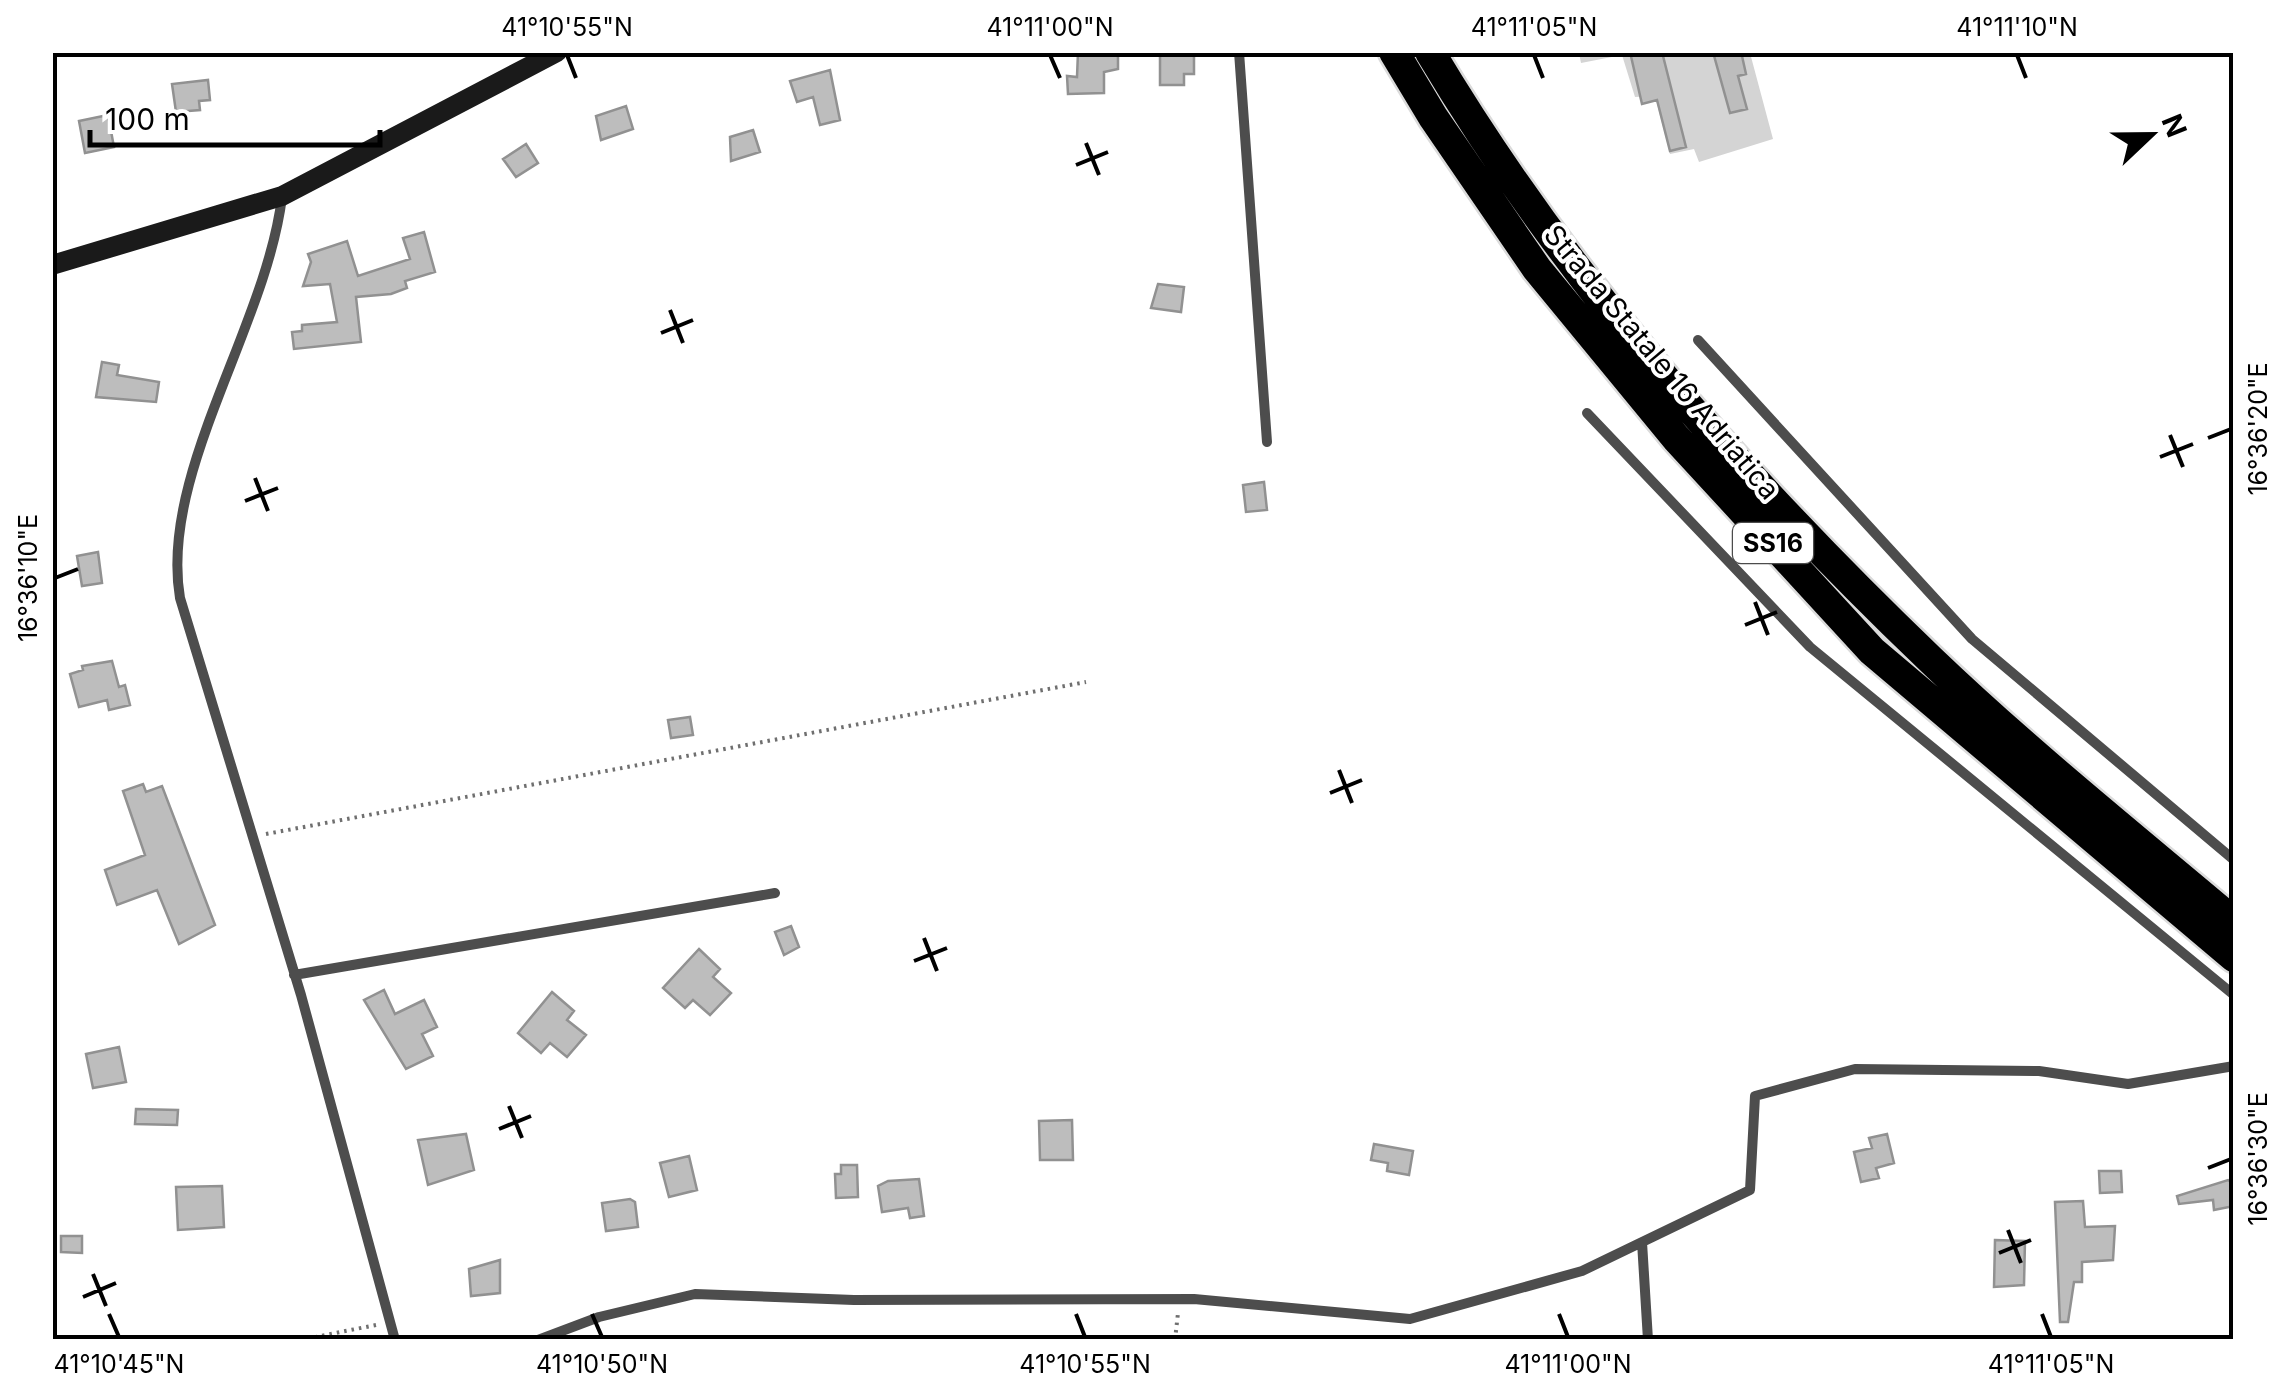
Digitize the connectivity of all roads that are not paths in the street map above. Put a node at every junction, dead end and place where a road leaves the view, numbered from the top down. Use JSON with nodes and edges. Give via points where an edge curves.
{"nodes":[{"id":1,"x":556,"y":52,"type":"edge"},
{"id":2,"x":1238,"y":52,"type":"edge"},
{"id":3,"x":1394,"y":52,"type":"edge"},
{"id":4,"x":1430,"y":52,"type":"edge"},
{"id":5,"x":282,"y":196,"type":"junction"},
{"id":6,"x":52,"y":265,"type":"edge"},
{"id":7,"x":1698,"y":340,"type":"dead end"},
{"id":8,"x":1587,"y":413,"type":"dead end"},
{"id":9,"x":1267,"y":442,"type":"dead end"},
{"id":10,"x":2234,"y":860,"type":"edge"},
{"id":11,"x":775,"y":893,"type":"dead end"},
{"id":12,"x":2230,"y":918,"type":"edge"},
{"id":13,"x":2234,"y":957,"type":"edge"},
{"id":14,"x":294,"y":975,"type":"junction"},
{"id":15,"x":2234,"y":995,"type":"edge"},
{"id":16,"x":2234,"y":1066,"type":"edge"},
{"id":17,"x":1642,"y":1242,"type":"junction"},
{"id":18,"x":394,"y":1340,"type":"edge"},
{"id":19,"x":538,"y":1340,"type":"edge"},
{"id":20,"x":1648,"y":1340,"type":"edge"}],
"edges":[{"from":1,"to":5,"type":"main road"},
{"from":2,"to":9,"type":"street"},
{"from":3,"to":13,"type":"highway","name":"Strada Statale 16 Adriatica","number":"SS16","via":[[1537,269],[1676,438],[1872,651]]},
{"from":4,"to":12,"type":"highway","name":"Strada Statale 16 Adriatica","number":"SS16","via":[[1544,226],[1689,410],[1931,659]]},
{"from":5,"to":6,"type":"main road"},
{"from":5,"to":14,"type":"street","via":[[262,282],[180,513],[174,564]]},
{"from":7,"to":10,"type":"street","via":[[1972,639]]},
{"from":8,"to":15,"type":"street","via":[[1810,647]]},
{"from":11,"to":14,"type":"street"},
{"from":14,"to":18,"type":"street"},
{"from":16,"to":17,"type":"street","via":[[2128,1084],[2039,1071],[1854,1070],[1755,1096],[1750,1190]]},
{"from":17,"to":19,"type":"street","via":[[1582,1272],[1410,1320],[1180,1298],[695,1294],[599,1316]]},
{"from":17,"to":20,"type":"street"}]}
